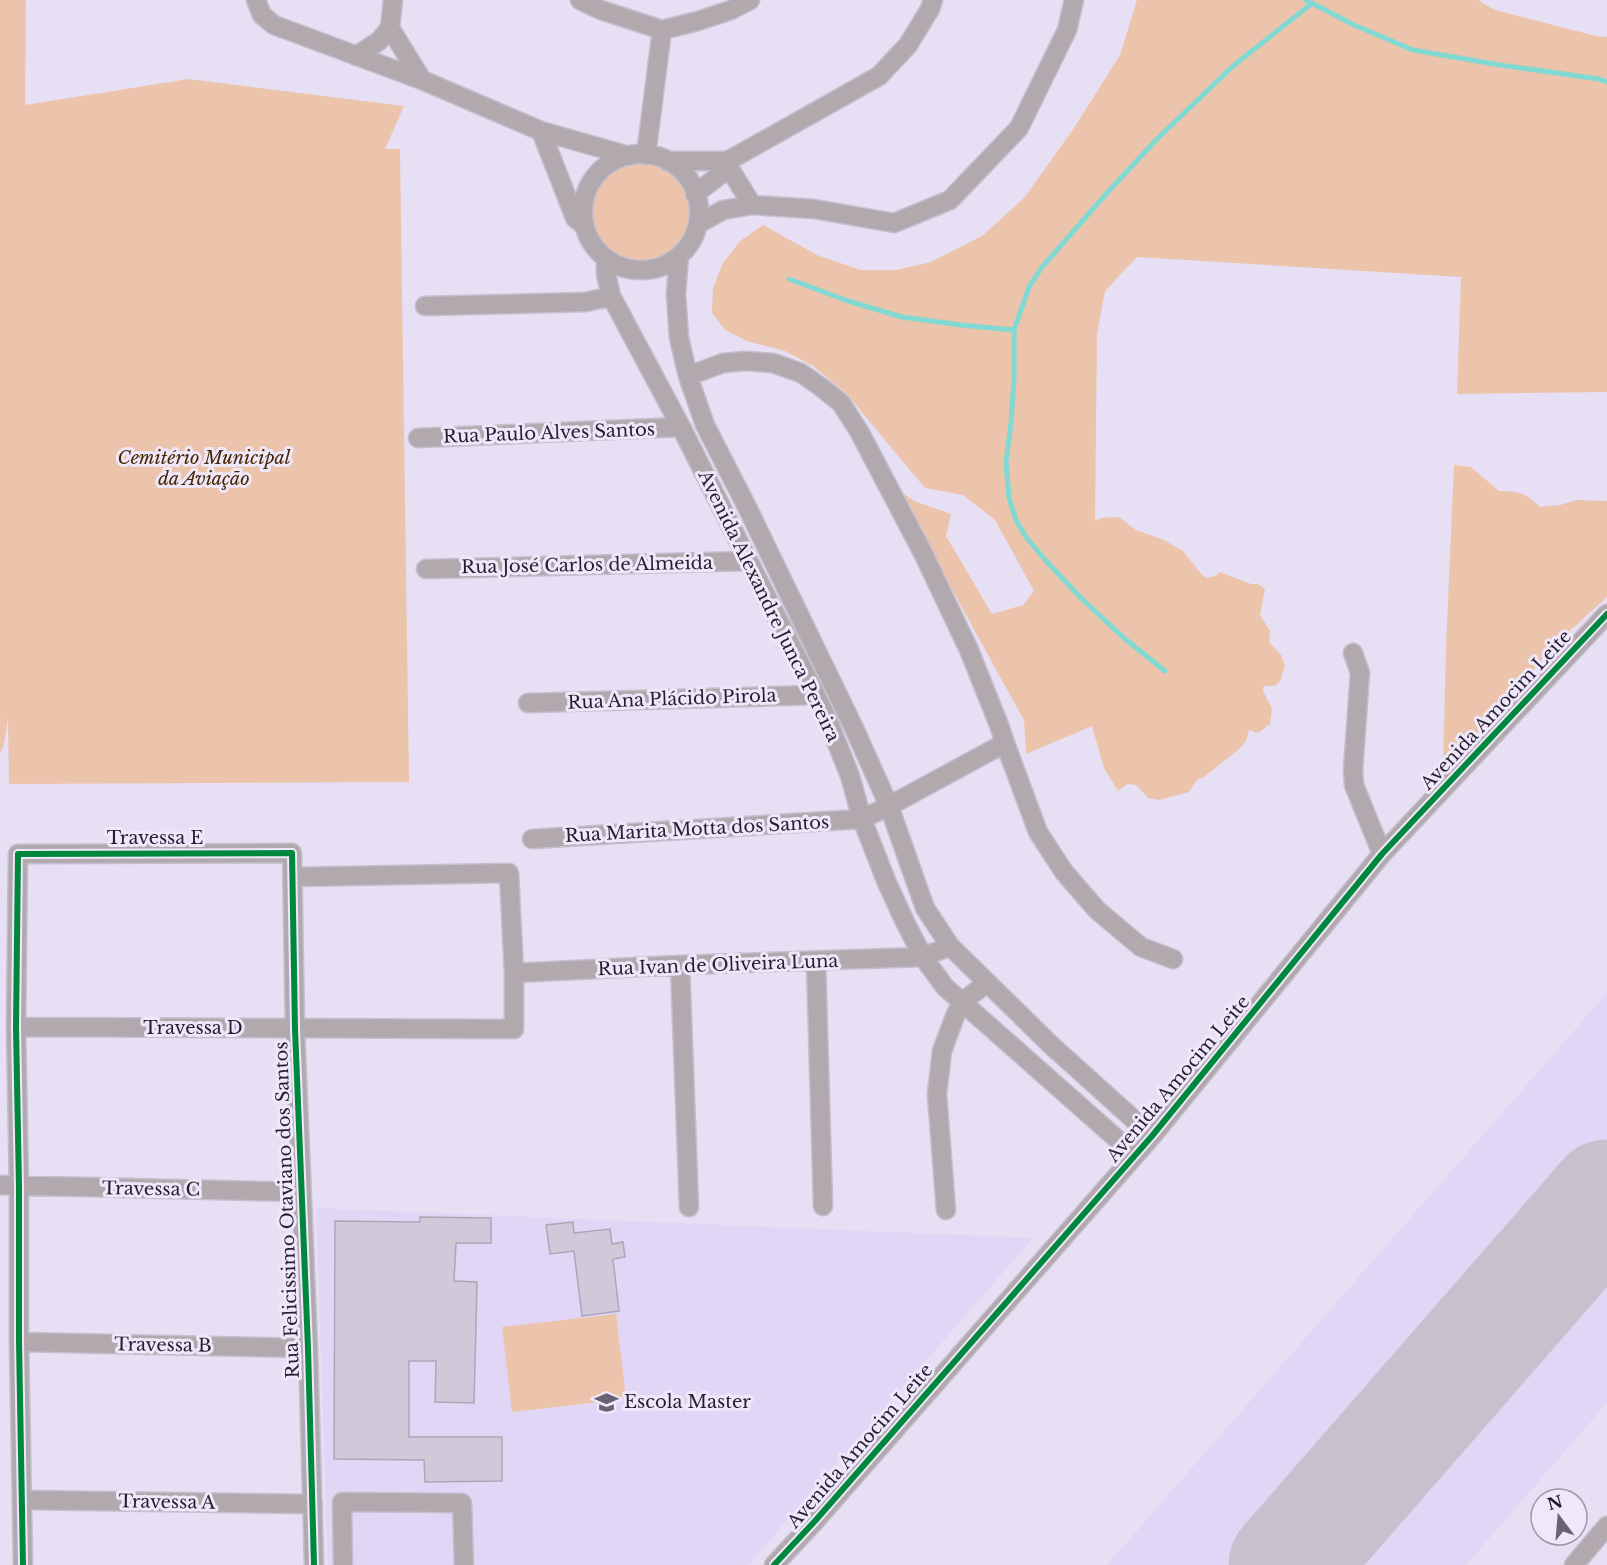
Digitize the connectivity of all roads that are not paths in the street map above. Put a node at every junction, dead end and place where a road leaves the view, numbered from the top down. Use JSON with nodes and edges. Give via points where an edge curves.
{"nodes":[{"id":1,"x":256,"y":0,"type":"edge"},
{"id":2,"x":393,"y":0,"type":"edge"},
{"id":3,"x":580,"y":0,"type":"edge"},
{"id":4,"x":750,"y":0,"type":"edge"},
{"id":5,"x":933,"y":0,"type":"edge"},
{"id":6,"x":1074,"y":0,"type":"edge"},
{"id":7,"x":390,"y":28,"type":"junction"},
{"id":8,"x":662,"y":30,"type":"junction"},
{"id":9,"x":356,"y":56,"type":"junction"},
{"id":10,"x":422,"y":80,"type":"junction"},
{"id":11,"x":541,"y":131,"type":"junction"},
{"id":12,"x":637,"y":156,"type":"junction"},
{"id":13,"x":667,"y":161,"type":"junction"},
{"id":14,"x":727,"y":164,"type":"junction"},
{"id":15,"x":695,"y":194,"type":"junction"},
{"id":16,"x":752,"y":205,"type":"junction"},
{"id":17,"x":698,"y":224,"type":"junction"},
{"id":18,"x":585,"y":226,"type":"junction"},
{"id":19,"x":679,"y":256,"type":"junction"},
{"id":20,"x":606,"y":259,"type":"junction"},
{"id":21,"x":612,"y":296,"type":"junction"},
{"id":22,"x":425,"y":306,"type":"dead end"},
{"id":23,"x":688,"y":376,"type":"junction"},
{"id":24,"x":681,"y":427,"type":"junction"},
{"id":25,"x":418,"y":438,"type":"dead end"},
{"id":26,"x":748,"y":561,"type":"junction"},
{"id":27,"x":426,"y":569,"type":"dead end"},
{"id":28,"x":1607,"y":614,"type":"edge"},
{"id":29,"x":1353,"y":653,"type":"dead end"},
{"id":30,"x":816,"y":695,"type":"junction"},
{"id":31,"x":528,"y":703,"type":"dead end"},
{"id":32,"x":1005,"y":743,"type":"junction"},
{"id":33,"x":889,"y":806,"type":"junction"},
{"id":34,"x":862,"y":819,"type":"junction"},
{"id":35,"x":532,"y":839,"type":"dead end"},
{"id":36,"x":292,"y":853,"type":"joint"},
{"id":37,"x":1382,"y":854,"type":"junction"},
{"id":38,"x":293,"y":877,"type":"junction"},
{"id":39,"x":950,"y":946,"type":"junction"},
{"id":40,"x":923,"y":957,"type":"junction"},
{"id":41,"x":1173,"y":959,"type":"dead end"},
{"id":42,"x":816,"y":961,"type":"junction"},
{"id":43,"x":680,"y":965,"type":"junction"},
{"id":44,"x":513,"y":974,"type":"junction"},
{"id":45,"x":987,"y":983,"type":"junction"},
{"id":46,"x":962,"y":1002,"type":"junction"},
{"id":47,"x":16,"y":1027,"type":"junction"},
{"id":48,"x":295,"y":1029,"type":"junction"},
{"id":49,"x":1152,"y":1136,"type":"junction"},
{"id":50,"x":1135,"y":1155,"type":"junction"},
{"id":51,"x":0,"y":1185,"type":"edge"},
{"id":52,"x":19,"y":1187,"type":"junction"},
{"id":53,"x":302,"y":1192,"type":"junction"},
{"id":54,"x":823,"y":1206,"type":"dead end"},
{"id":55,"x":688,"y":1207,"type":"dead end"},
{"id":56,"x":946,"y":1210,"type":"dead end"},
{"id":57,"x":19,"y":1342,"type":"junction"},
{"id":58,"x":308,"y":1348,"type":"junction"},
{"id":59,"x":22,"y":1500,"type":"junction"},
{"id":60,"x":313,"y":1504,"type":"junction"},
{"id":61,"x":1607,"y":1526,"type":"edge"},
{"id":62,"x":23,"y":1565,"type":"edge"},
{"id":63,"x":314,"y":1565,"type":"edge"},
{"id":64,"x":343,"y":1565,"type":"edge"},
{"id":65,"x":464,"y":1565,"type":"edge"},
{"id":66,"x":774,"y":1565,"type":"edge"},
{"id":67,"x":1574,"y":1565,"type":"edge"}],
"edges":[{"from":1,"to":9,"type":"street","via":[[262,15],[273,25]]},
{"from":2,"to":7,"type":"street"},
{"from":3,"to":8,"type":"street"},
{"from":4,"to":8,"type":"street","via":[[731,10]]},
{"from":5,"to":14,"type":"street","via":[[908,45],[879,76]]},
{"from":6,"to":16,"type":"street","via":[[1067,30],[1019,128],[950,200],[894,223],[814,209]]},
{"from":7,"to":9,"type":"street"},
{"from":7,"to":10,"type":"street"},
{"from":8,"to":12,"type":"street"},
{"from":9,"to":10,"type":"street"},
{"from":10,"to":11,"type":"street"},
{"from":11,"to":12,"type":"street"},
{"from":11,"to":18,"type":"street","via":[[575,218]]},
{"from":12,"to":13,"type":"street"},
{"from":12,"to":18,"type":"street","via":[[616,160],[592,182],[585,200]]},
{"from":13,"to":14,"type":"street"},
{"from":13,"to":15,"type":"street","via":[[687,177]]},
{"from":14,"to":15,"type":"street"},
{"from":14,"to":16,"type":"street"},
{"from":15,"to":17,"type":"street"},
{"from":16,"to":17,"type":"street","via":[[723,210]]},
{"from":17,"to":19,"type":"street","via":[[688,247]]},
{"from":18,"to":20,"type":"street"},
{"from":19,"to":20,"type":"street","via":[[644,270]]},
{"from":19,"to":23,"type":"street","name":"Avenida Alexandre Junca Pereira","via":[[679,338]]},
{"from":20,"to":21,"type":"street","name":"Avenida Alexandre Junca Pereira"},
{"from":21,"to":22,"type":"street","via":[[586,302]]},
{"from":21,"to":24,"type":"street","name":"Avenida Alexandre Junca Pereira"},
{"from":23,"to":32,"type":"street","via":[[723,363],[773,363],[801,373],[841,404],[860,432],[924,555],[969,650]]},
{"from":23,"to":33,"type":"street","name":"Avenida Alexandre Junca Pereira","via":[[705,425]]},
{"from":24,"to":25,"type":"street","name":"Rua Paulo Alves Santos"},
{"from":24,"to":26,"type":"street","name":"Avenida Alexandre Junca Pereira"},
{"from":26,"to":27,"type":"street","name":"Rua José Carlos de Almeida"},
{"from":26,"to":30,"type":"street","name":"Avenida Alexandre Junca Pereira"},
{"from":28,"to":37,"type":"street","name":"Avenida Amocim Leite"},
{"from":29,"to":37,"type":"street","via":[[1360,673],[1354,785]]},
{"from":30,"to":31,"type":"street","name":"Rua Ana Plácido Pirola"},
{"from":30,"to":34,"type":"street","name":"Avenida Alexandre Junca Pereira"},
{"from":32,"to":33,"type":"street"},
{"from":32,"to":41,"type":"street","via":[[1038,832],[1064,872],[1097,910],[1141,947]]},
{"from":33,"to":34,"type":"street"},
{"from":33,"to":39,"type":"street","name":"Avenida Alexandre Junca Pereira","via":[[925,908]]},
{"from":34,"to":35,"type":"street","name":"Rua Marita Motta dos Santos"},
{"from":34,"to":40,"type":"street","name":"Avenida Alexandre Junca Pereira","via":[[904,922]]},
{"from":36,"to":38,"type":"street","name":"Rua Felicissimo Otaviano dos Santos"},
{"from":36,"to":47,"type":"street","name":"Travessa E","via":[[18,854]]},
{"from":37,"to":49,"type":"street","name":"Avenida Amocim Leite"},
{"from":38,"to":44,"type":"street","via":[[509,873]]},
{"from":38,"to":48,"type":"street","name":"Rua Felicissimo Otaviano dos Santos"},
{"from":39,"to":40,"type":"street"},
{"from":39,"to":45,"type":"street","name":"Avenida Alexandre Junca Pereira"},
{"from":40,"to":42,"type":"street","name":"Rua Ivan de Oliveira Luna"},
{"from":40,"to":46,"type":"street","name":"Avenida Alexandre Junca Pereira","via":[[945,987]]},
{"from":42,"to":43,"type":"street","name":"Rua Ivan de Oliveira Luna"},
{"from":42,"to":54,"type":"street"},
{"from":43,"to":44,"type":"street","name":"Rua Ivan de Oliveira Luna"},
{"from":43,"to":55,"type":"street"},
{"from":44,"to":48,"type":"street","name":"Travessa D","via":[[514,1029]]},
{"from":45,"to":46,"type":"street"},
{"from":45,"to":49,"type":"street","name":"Avenida Alexandre Junca Pereira"},
{"from":46,"to":50,"type":"street","name":"Avenida Alexandre Junca Pereira"},
{"from":46,"to":56,"type":"street","via":[[942,1051],[937,1094]]},
{"from":47,"to":48,"type":"street","name":"Travessa D"},
{"from":47,"to":52,"type":"street"},
{"from":48,"to":53,"type":"street","name":"Rua Felicissimo Otaviano dos Santos"},
{"from":49,"to":50,"type":"street","name":"Avenida Amocim Leite"},
{"from":50,"to":66,"type":"street","name":"Avenida Amocim Leite"},
{"from":51,"to":52,"type":"street","name":"Travessa C"},
{"from":52,"to":53,"type":"street","name":"Travessa C"},
{"from":52,"to":57,"type":"street"},
{"from":53,"to":58,"type":"street","name":"Rua Felicissimo Otaviano dos Santos"},
{"from":57,"to":58,"type":"street","name":"Travessa B"},
{"from":57,"to":59,"type":"street"},
{"from":58,"to":60,"type":"street","name":"Rua Felicissimo Otaviano dos Santos"},
{"from":59,"to":60,"type":"street","name":"Travessa A"},
{"from":59,"to":62,"type":"street"},
{"from":60,"to":63,"type":"street","name":"Rua Felicissimo Otaviano dos Santos"},
{"from":61,"to":67,"type":"street"},
{"from":64,"to":65,"type":"street","via":[[342,1502],[462,1503]]}]}
